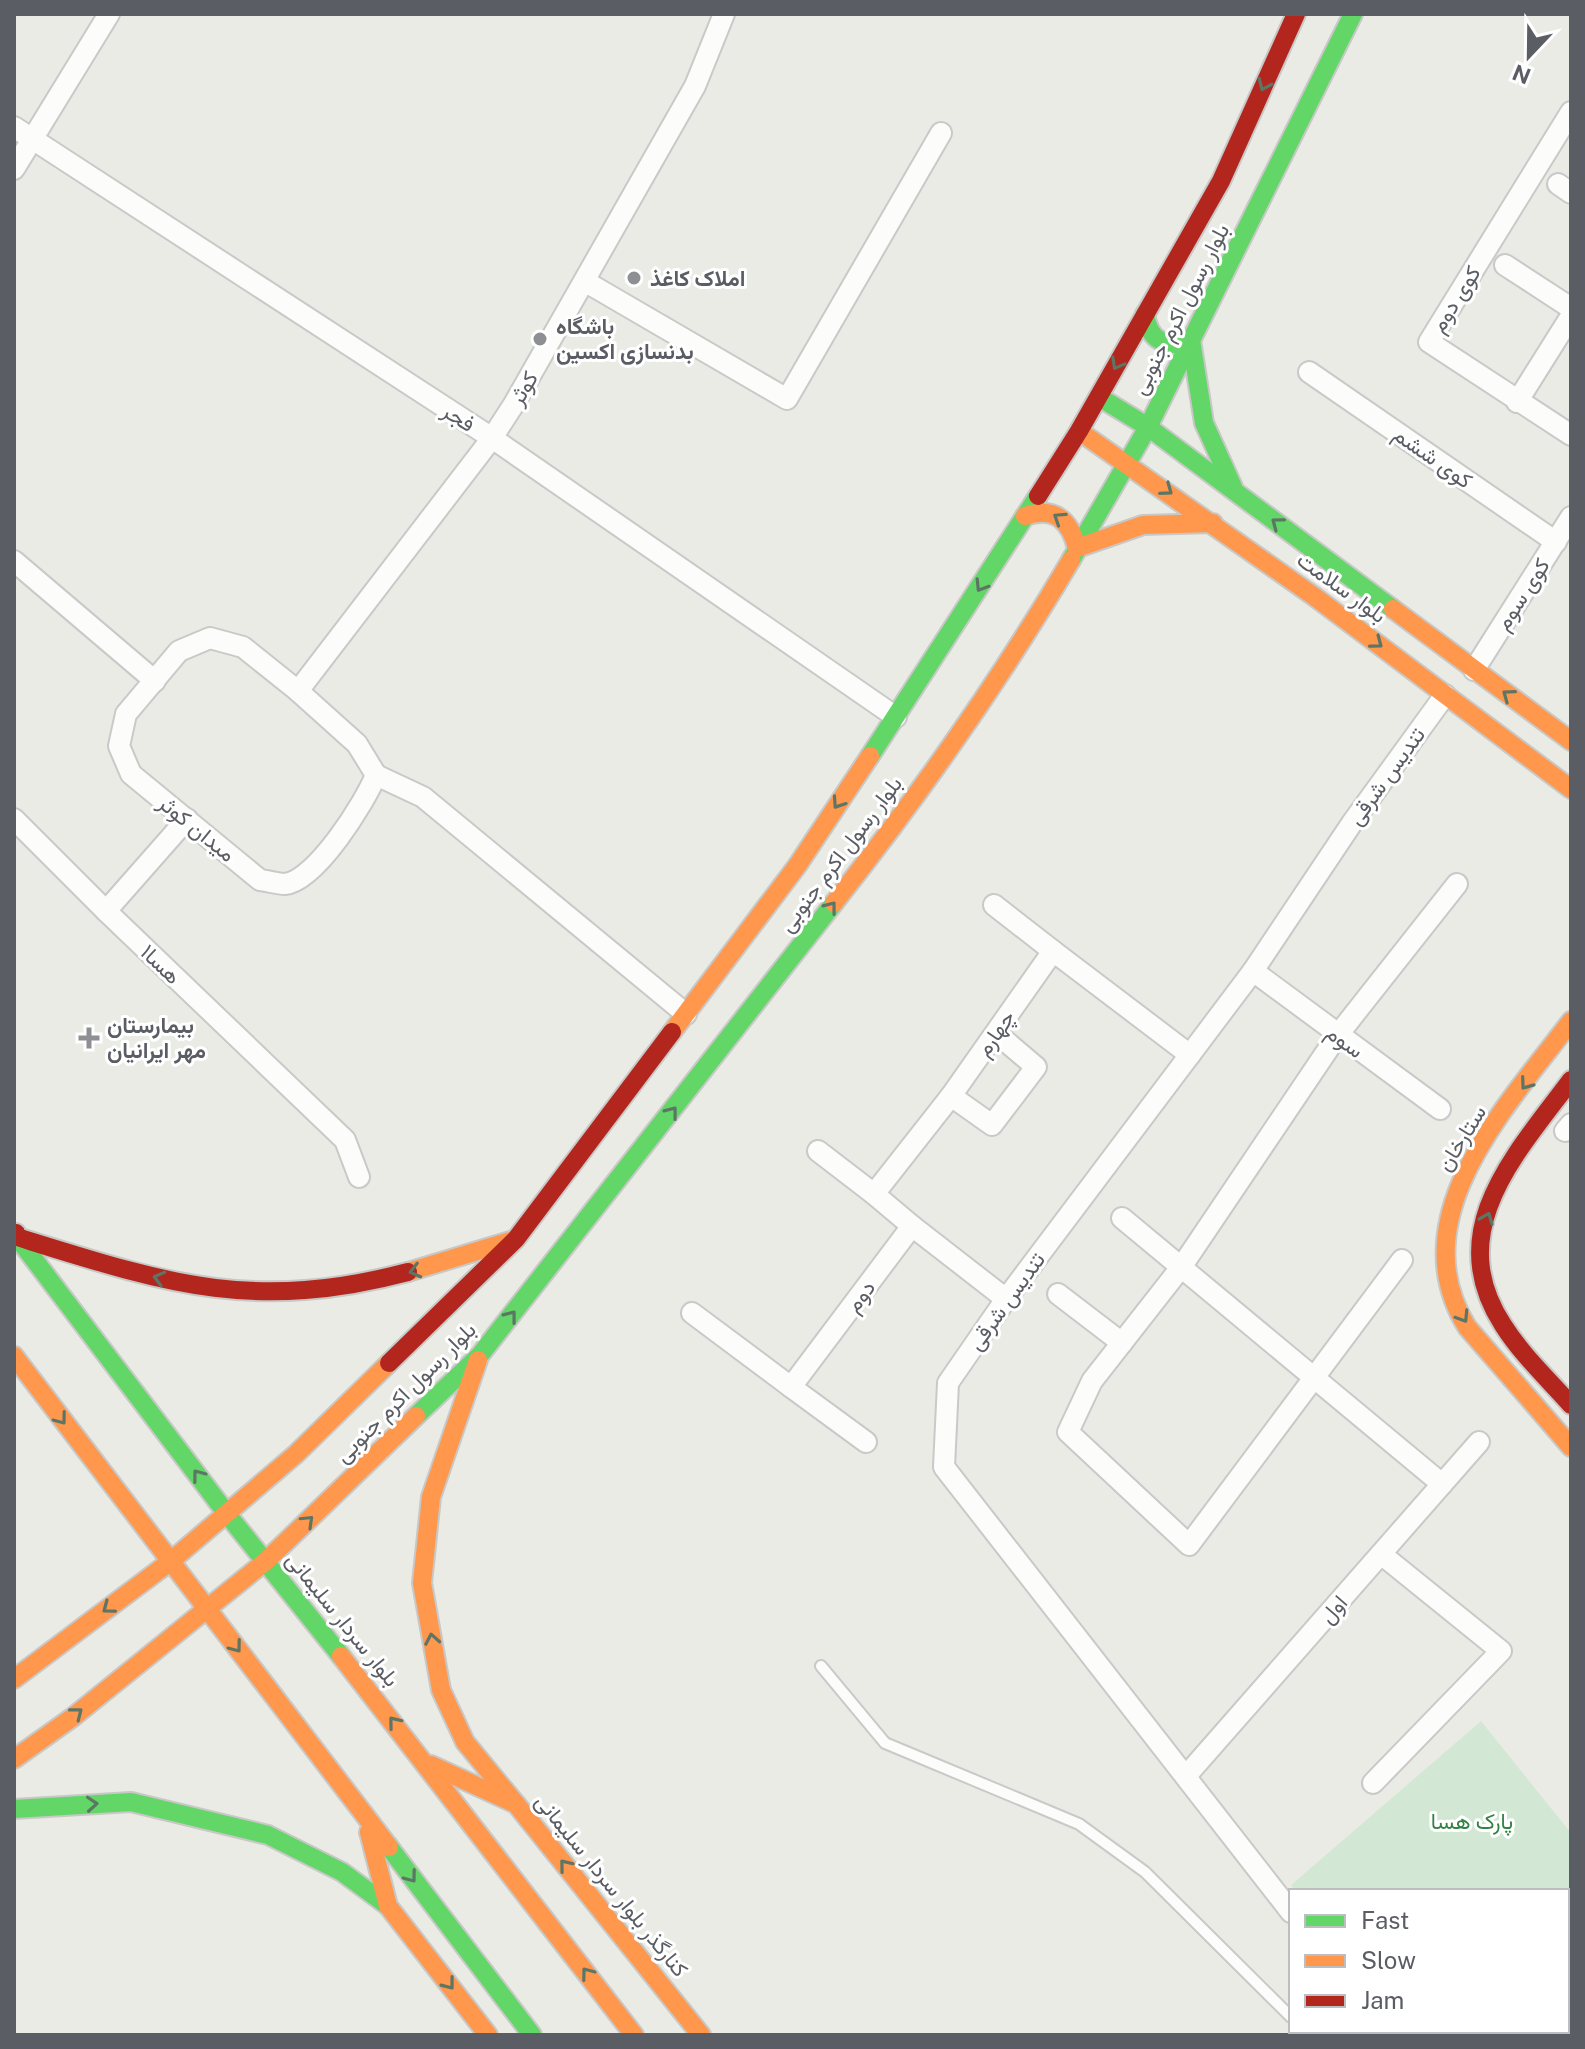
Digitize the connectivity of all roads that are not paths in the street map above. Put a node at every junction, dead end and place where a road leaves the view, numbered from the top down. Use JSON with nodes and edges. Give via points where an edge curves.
{"nodes":[{"id":1,"x":109,"y":14,"type":"edge"},
{"id":2,"x":724,"y":14,"type":"edge"},
{"id":3,"x":1296,"y":14,"type":"edge"},
{"id":4,"x":1353,"y":14,"type":"edge"},
{"id":5,"x":1571,"y":112,"type":"edge"},
{"id":6,"x":14,"y":127,"type":"edge"},
{"id":7,"x":941,"y":133,"type":"dead end"},
{"id":8,"x":34,"y":141,"type":"junction"},
{"id":9,"x":14,"y":169,"type":"edge"},
{"id":10,"x":1505,"y":265,"type":"dead end"},
{"id":11,"x":586,"y":282,"type":"junction"},
{"id":12,"x":1571,"y":308,"type":"edge"},
{"id":13,"x":1145,"y":314,"type":"junction"},
{"id":14,"x":1571,"y":316,"type":"edge"},
{"id":15,"x":1191,"y":340,"type":"junction"},
{"id":16,"x":1309,"y":372,"type":"dead end"},
{"id":17,"x":1099,"y":397,"type":"junction"},
{"id":18,"x":1517,"y":402,"type":"junction"},
{"id":19,"x":1148,"y":427,"type":"junction"},
{"id":20,"x":1079,"y":431,"type":"junction"},
{"id":21,"x":1571,"y":435,"type":"edge"},
{"id":22,"x":492,"y":438,"type":"junction"},
{"id":23,"x":1127,"y":462,"type":"junction"},
{"id":24,"x":1235,"y":491,"type":"junction"},
{"id":25,"x":1025,"y":516,"type":"junction"},
{"id":26,"x":1571,"y":517,"type":"edge"},
{"id":27,"x":1213,"y":523,"type":"junction"},
{"id":28,"x":1556,"y":542,"type":"junction"},
{"id":29,"x":1077,"y":548,"type":"junction"},
{"id":30,"x":14,"y":561,"type":"edge"},
{"id":31,"x":1474,"y":670,"type":"junction"},
{"id":32,"x":155,"y":681,"type":"junction"},
{"id":33,"x":298,"y":691,"type":"junction"},
{"id":34,"x":1445,"y":695,"type":"junction"},
{"id":35,"x":896,"y":717,"type":"junction"},
{"id":36,"x":1571,"y":741,"type":"edge"},
{"id":37,"x":376,"y":775,"type":"junction"},
{"id":38,"x":1571,"y":789,"type":"edge"},
{"id":39,"x":14,"y":819,"type":"edge"},
{"id":40,"x":187,"y":819,"type":"junction"},
{"id":41,"x":1457,"y":884,"type":"dead end"},
{"id":42,"x":994,"y":905,"type":"dead end"},
{"id":43,"x":106,"y":911,"type":"junction"},
{"id":44,"x":1053,"y":951,"type":"junction"},
{"id":45,"x":1253,"y":971,"type":"junction"},
{"id":46,"x":686,"y":1014,"type":"junction"},
{"id":47,"x":1571,"y":1021,"type":"edge"},
{"id":48,"x":996,"y":1033,"type":"junction"},
{"id":49,"x":1337,"y":1036,"type":"junction"},
{"id":50,"x":1190,"y":1055,"type":"junction"},
{"id":51,"x":1571,"y":1080,"type":"edge"},
{"id":52,"x":951,"y":1096,"type":"junction"},
{"id":53,"x":1440,"y":1109,"type":"dead end"},
{"id":54,"x":818,"y":1151,"type":"dead end"},
{"id":55,"x":359,"y":1177,"type":"dead end"},
{"id":56,"x":874,"y":1194,"type":"junction"},
{"id":57,"x":1122,"y":1218,"type":"dead end"},
{"id":58,"x":912,"y":1226,"type":"junction"},
{"id":59,"x":15,"y":1231,"type":"edge"},
{"id":60,"x":516,"y":1239,"type":"junction"},
{"id":61,"x":1402,"y":1260,"type":"dead end"},
{"id":62,"x":1182,"y":1266,"type":"junction"},
{"id":63,"x":1058,"y":1294,"type":"dead end"},
{"id":64,"x":1006,"y":1299,"type":"junction"},
{"id":65,"x":692,"y":1313,"type":"dead end"},
{"id":66,"x":1122,"y":1343,"type":"junction"},
{"id":67,"x":480,"y":1355,"type":"junction"},
{"id":68,"x":14,"y":1356,"type":"edge"},
{"id":69,"x":1314,"y":1375,"type":"junction"},
{"id":70,"x":791,"y":1387,"type":"junction"},
{"id":71,"x":1571,"y":1405,"type":"edge"},
{"id":72,"x":866,"y":1442,"type":"dead end"},
{"id":73,"x":1479,"y":1442,"type":"dead end"},
{"id":74,"x":1571,"y":1447,"type":"edge"},
{"id":75,"x":1442,"y":1484,"type":"junction"},
{"id":76,"x":227,"y":1514,"type":"junction"},
{"id":77,"x":1381,"y":1554,"type":"junction"},
{"id":78,"x":171,"y":1561,"type":"junction"},
{"id":79,"x":266,"y":1561,"type":"junction"},
{"id":80,"x":207,"y":1608,"type":"junction"},
{"id":81,"x":821,"y":1666,"type":"dead end"},
{"id":82,"x":14,"y":1679,"type":"edge"},
{"id":83,"x":14,"y":1759,"type":"edge"},
{"id":84,"x":427,"y":1763,"type":"junction"},
{"id":85,"x":1186,"y":1776,"type":"junction"},
{"id":86,"x":1373,"y":1783,"type":"dead end"},
{"id":87,"x":516,"y":1804,"type":"junction"},
{"id":88,"x":14,"y":1809,"type":"edge"},
{"id":89,"x":366,"y":1818,"type":"junction"},
{"id":90,"x":388,"y":1906,"type":"junction"},
{"id":91,"x":1289,"y":1909,"type":"edge"},
{"id":92,"x":1289,"y":2015,"type":"edge"},
{"id":93,"x":695,"y":2028,"type":"edge"},
{"id":94,"x":488,"y":2035,"type":"edge"},
{"id":95,"x":532,"y":2035,"type":"edge"},
{"id":96,"x":634,"y":2035,"type":"edge"},
{"id":97,"x":672,"y":2035,"type":"edge"}],
"edges":[{"from":1,"to":8,"type":"street"},
{"from":2,"to":11,"type":"street","name":"کوثر","via":[[695,86]]},
{"from":3,"to":13,"type":"main road","name":"بلوار رسول اکرم جنوبی","one_way":true,"via":[[1221,181]]},
{"from":4,"to":15,"type":"main road","name":"بلوار رسول اکرم جنوبی"},
{"from":5,"to":18,"type":"street","name":"کوی دوم","via":[[1429,342]]},
{"from":6,"to":8,"type":"street","name":"فجر"},
{"from":7,"to":11,"type":"street","via":[[787,399]]},
{"from":8,"to":9,"type":"street"},
{"from":8,"to":22,"type":"street","name":"فجر"},
{"from":10,"to":12,"type":"street"},
{"from":11,"to":22,"type":"street","name":"کوثر"},
{"from":13,"to":15,"type":"main road","via":[[1150,335],[1159,343],[1170,346]]},
{"from":13,"to":17,"type":"main road","name":"بلوار رسول اکرم جنوبی","one_way":true},
{"from":14,"to":18,"type":"street"},
{"from":15,"to":19,"type":"main road","name":"بلوار رسول اکرم جنوبی"},
{"from":15,"to":24,"type":"main road","via":[[1204,423]]},
{"from":16,"to":28,"type":"street","name":"کوی ششم"},
{"from":17,"to":19,"type":"main road","name":"بلوار سلامت"},
{"from":17,"to":20,"type":"main road","name":"بلوار رسول اکرم جنوبی"},
{"from":18,"to":21,"type":"street","name":"کوی دوم"},
{"from":19,"to":23,"type":"main road","name":"بلوار رسول اکرم جنوبی"},
{"from":19,"to":24,"type":"main road","name":"بلوار سلامت"},
{"from":20,"to":23,"type":"main road","name":"بلوار سلامت"},
{"from":20,"to":25,"type":"main road","name":"بلوار رسول اکرم جنوبی"},
{"from":22,"to":33,"type":"street","name":"کوثر"},
{"from":22,"to":35,"type":"street","name":"فجر"},
{"from":23,"to":27,"type":"main road","name":"بلوار سلامت","one_way":true},
{"from":23,"to":29,"type":"main road","name":"بلوار رسول اکرم جنوبی"},
{"from":24,"to":27,"type":"main road"},
{"from":31,"to":24,"type":"main road","name":"بلوار سلامت","one_way":true},
{"from":29,"to":25,"type":"main road","one_way":true,"via":[[1070,524],[1061,516],[1048,510]]},
{"from":25,"to":35,"type":"main road","name":"بلوار رسول اکرم جنوبی","one_way":true},
{"from":26,"to":28,"type":"street","name":"کوی سوم"},
{"from":27,"to":29,"type":"main road","via":[[1123,527]]},
{"from":27,"to":34,"type":"main road","name":"بلوار سلامت","one_way":true},
{"from":28,"to":31,"type":"street","name":"کوی سوم"},
{"from":67,"to":29,"type":"main road","name":"بلوار رسول اکرم جنوبی","one_way":true,"via":[[882,842],[1035,621]]},
{"from":30,"to":32,"type":"street"},
{"from":36,"to":31,"type":"main road","name":"بلوار سلامت","one_way":true},
{"from":32,"to":33,"type":"street","name":"میدان کوثر","via":[[179,651],[210,638],[243,647]]},
{"from":32,"to":40,"type":"street","name":"میدان کوثر","via":[[126,714],[119,746],[131,774]]},
{"from":33,"to":37,"type":"street","name":"میدان کوثر","via":[[357,744]]},
{"from":34,"to":38,"type":"main road","name":"بلوار سلامت"},
{"from":34,"to":45,"type":"street","name":"تندیس شرقی"},
{"from":35,"to":46,"type":"main road","name":"بلوار رسول اکرم جنوبی","one_way":true,"via":[[797,866]]},
{"from":37,"to":40,"type":"street","name":"میدان کوثر","via":[[365,802],[310,870],[287,884],[260,880]]},
{"from":37,"to":46,"type":"street","via":[[423,797]]},
{"from":39,"to":43,"type":"street","name":"هسا۱"},
{"from":40,"to":43,"type":"street"},
{"from":41,"to":49,"type":"street"},
{"from":42,"to":44,"type":"street"},
{"from":43,"to":55,"type":"street","name":"هسا۱","via":[[345,1140]]},
{"from":44,"to":48,"type":"street","name":"چهارم"},
{"from":44,"to":50,"type":"street"},
{"from":45,"to":49,"type":"street","name":"سوم"},
{"from":45,"to":50,"type":"street","name":"تندیس شرقی"},
{"from":46,"to":60,"type":"main road","name":"بلوار رسول اکرم جنوبی"},
{"from":47,"to":74,"type":"main road","name":"ستارخان","one_way":true,"via":[[1465,1170],[1442,1237],[1445,1276],[1458,1312]]},
{"from":48,"to":52,"type":"street","name":"چهارم"},
{"from":48,"to":52,"type":"street","via":[[1036,1067],[992,1125]]},
{"from":49,"to":53,"type":"street","name":"سوم"},
{"from":49,"to":62,"type":"street"},
{"from":50,"to":64,"type":"street","name":"تندیس شرقی"},
{"from":71,"to":51,"type":"main road","one_way":true,"via":[[1510,1336],[1485,1292],[1478,1245],[1513,1160]]},
{"from":52,"to":56,"type":"street","name":"چهارم"},
{"from":54,"to":56,"type":"street"},
{"from":56,"to":58,"type":"street"},
{"from":57,"to":62,"type":"street"},
{"from":58,"to":64,"type":"street"},
{"from":58,"to":70,"type":"street","name":"دوم"},
{"from":60,"to":59,"type":"main road","one_way":true,"via":[[373,1282],[292,1293],[189,1287]]},
{"from":76,"to":59,"type":"main road","name":"بلوار سردار سلیمانی","one_way":true},
{"from":60,"to":76,"type":"main road","name":"بلوار رسول اکرم جنوبی","via":[[296,1454]]},
{"from":61,"to":69,"type":"street"},
{"from":62,"to":66,"type":"street"},
{"from":62,"to":69,"type":"street"},
{"from":63,"to":66,"type":"street"},
{"from":64,"to":85,"type":"street","name":"تندیس شرقی","via":[[948,1383],[944,1467]]},
{"from":65,"to":70,"type":"street"},
{"from":66,"to":69,"type":"street","via":[[1092,1381],[1068,1432],[1189,1545]]},
{"from":79,"to":67,"type":"main road","name":"بلوار رسول اکرم جنوبی","one_way":true},
{"from":87,"to":67,"type":"main road","one_way":true,"via":[[465,1742],[441,1690],[422,1583],[431,1497]]},
{"from":68,"to":78,"type":"main road","one_way":true},
{"from":69,"to":75,"type":"street"},
{"from":70,"to":72,"type":"street"},
{"from":73,"to":75,"type":"street","name":"اول"},
{"from":75,"to":77,"type":"street","name":"اول"},
{"from":76,"to":78,"type":"main road","name":"بلوار رسول اکرم جنوبی"},
{"from":76,"to":79,"type":"main road","name":"بلوار سردار سلیمانی"},
{"from":77,"to":85,"type":"street","name":"اول"},
{"from":77,"to":86,"type":"street","via":[[1501,1651]]},
{"from":78,"to":80,"type":"main road"},
{"from":78,"to":82,"type":"main road","name":"بلوار رسول اکرم جنوبی","one_way":true},
{"from":79,"to":80,"type":"main road","name":"بلوار رسول اکرم جنوبی"},
{"from":84,"to":79,"type":"main road","name":"بلوار سردار سلیمانی","one_way":true},
{"from":83,"to":80,"type":"main road","name":"بلوار رسول اکرم جنوبی","one_way":true},
{"from":80,"to":89,"type":"main road","one_way":true},
{"from":81,"to":92,"type":"lane","via":[[885,1743],[1079,1824],[1145,1872]]},
{"from":84,"to":87,"type":"main road","name":"کنارگذر بلوار سردار سلیمانی"},
{"from":96,"to":84,"type":"main road","name":"بلوار سردار سلیمانی","one_way":true},
{"from":85,"to":91,"type":"street","name":"تندیس شرقی"},
{"from":93,"to":87,"type":"main road","name":"کنارگذر بلوار سردار سلیمانی","one_way":true},
{"from":88,"to":90,"type":"main road","one_way":true,"via":[[131,1802],[268,1835],[342,1872]]},
{"from":89,"to":90,"type":"main road"},
{"from":89,"to":95,"type":"main road","one_way":true},
{"from":90,"to":94,"type":"main road","one_way":true},
{"from":93,"to":97,"type":"main road"}]}
